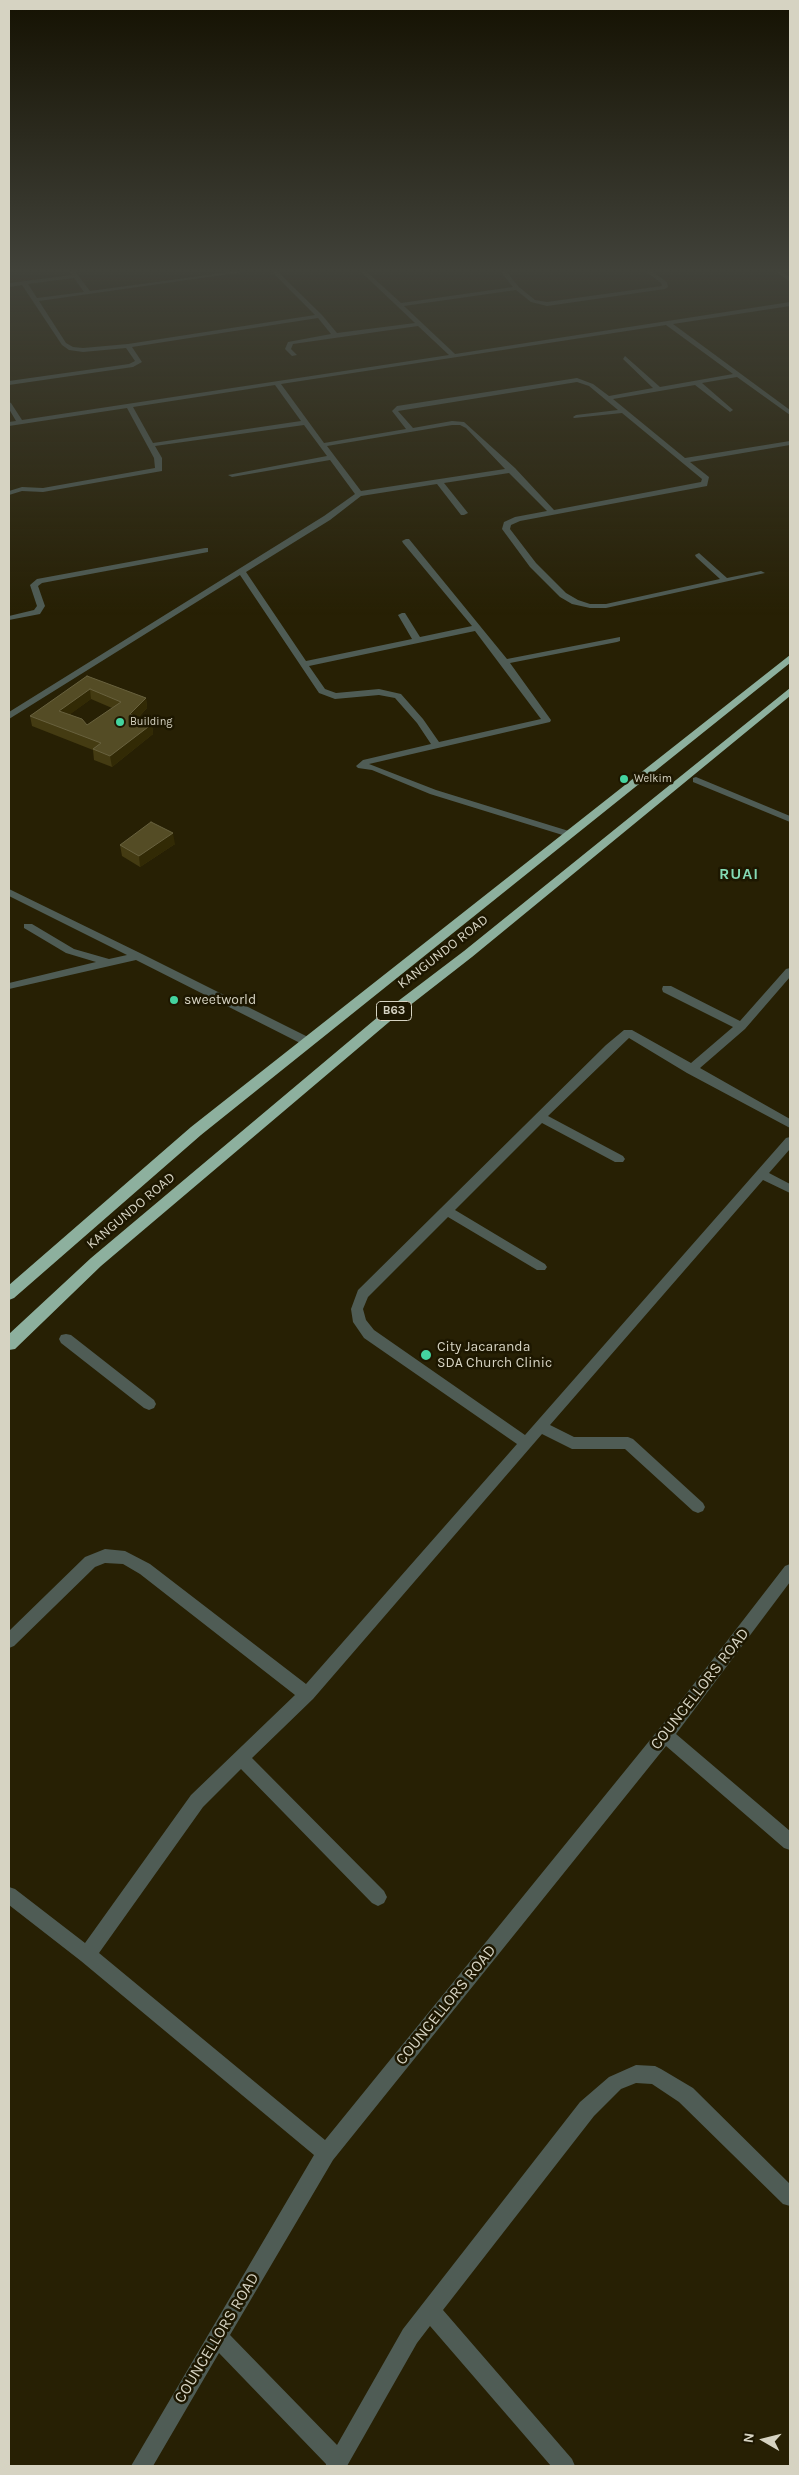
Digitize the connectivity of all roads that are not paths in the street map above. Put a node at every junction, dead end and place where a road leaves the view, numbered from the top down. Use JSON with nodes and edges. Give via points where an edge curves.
{"nodes":[{"id":1,"x":266,"y":386,"type":"edge"},
{"id":2,"x":278,"y":386,"type":"edge"},
{"id":3,"x":542,"y":386,"type":"edge"},
{"id":4,"x":592,"y":386,"type":"edge"},
{"id":5,"x":654,"y":386,"type":"edge"},
{"id":6,"x":683,"y":386,"type":"edge"},
{"id":7,"x":700,"y":386,"type":"edge"},
{"id":8,"x":752,"y":386,"type":"edge"},
{"id":9,"x":659,"y":390,"type":"junction"},
{"id":10,"x":608,"y":398,"type":"junction"},
{"id":11,"x":9,"y":404,"type":"edge"},
{"id":12,"x":129,"y":405,"type":"junction"},
{"id":13,"x":730,"y":410,"type":"dead end"},
{"id":14,"x":623,"y":411,"type":"junction"},
{"id":15,"x":790,"y":414,"type":"edge"},
{"id":16,"x":576,"y":417,"type":"dead end"},
{"id":17,"x":20,"y":422,"type":"junction"},
{"id":18,"x":304,"y":423,"type":"junction"},
{"id":19,"x":9,"y":424,"type":"edge"},
{"id":20,"x":411,"y":430,"type":"junction"},
{"id":21,"x":790,"y":443,"type":"edge"},
{"id":22,"x":151,"y":445,"type":"junction"},
{"id":23,"x":323,"y":445,"type":"junction"},
{"id":24,"x":332,"y":457,"type":"junction"},
{"id":25,"x":683,"y":461,"type":"junction"},
{"id":26,"x":512,"y":470,"type":"junction"},
{"id":27,"x":232,"y":476,"type":"dead end"},
{"id":28,"x":439,"y":482,"type":"junction"},
{"id":29,"x":9,"y":493,"type":"edge"},
{"id":30,"x":359,"y":494,"type":"junction"},
{"id":31,"x":464,"y":513,"type":"dead end"},
{"id":32,"x":553,"y":513,"type":"junction"},
{"id":33,"x":406,"y":541,"type":"dead end"},
{"id":34,"x":205,"y":550,"type":"dead end"},
{"id":35,"x":699,"y":555,"type":"dead end"},
{"id":36,"x":242,"y":572,"type":"junction"},
{"id":37,"x":761,"y":573,"type":"dead end"},
{"id":38,"x":725,"y":580,"type":"junction"},
{"id":39,"x":402,"y":615,"type":"dead end"},
{"id":40,"x":9,"y":618,"type":"edge"},
{"id":41,"x":476,"y":628,"type":"junction"},
{"id":42,"x":617,"y":639,"type":"dead end"},
{"id":43,"x":417,"y":640,"type":"junction"},
{"id":44,"x":790,"y":658,"type":"edge"},
{"id":45,"x":505,"y":662,"type":"junction"},
{"id":46,"x":305,"y":664,"type":"junction"},
{"id":47,"x":790,"y":691,"type":"edge"},
{"id":48,"x":9,"y":716,"type":"edge"},
{"id":49,"x":436,"y":745,"type":"junction"},
{"id":50,"x":696,"y":780,"type":"dead end"},
{"id":51,"x":790,"y":819,"type":"edge"},
{"id":52,"x":568,"y":834,"type":"junction"},
{"id":53,"x":9,"y":892,"type":"edge"},
{"id":54,"x":28,"y":926,"type":"dead end"},
{"id":55,"x":138,"y":956,"type":"junction"},
{"id":56,"x":110,"y":963,"type":"junction"},
{"id":57,"x":790,"y":971,"type":"edge"},
{"id":58,"x":9,"y":986,"type":"edge"},
{"id":59,"x":667,"y":989,"type":"dead end"},
{"id":60,"x":740,"y":1026,"type":"junction"},
{"id":61,"x":308,"y":1042,"type":"junction"},
{"id":62,"x":691,"y":1070,"type":"junction"},
{"id":63,"x":540,"y":1118,"type":"junction"},
{"id":64,"x":790,"y":1124,"type":"edge"},
{"id":65,"x":790,"y":1141,"type":"edge"},
{"id":66,"x":619,"y":1159,"type":"dead end"},
{"id":67,"x":762,"y":1174,"type":"junction"},
{"id":68,"x":790,"y":1189,"type":"edge"},
{"id":69,"x":447,"y":1211,"type":"junction"},
{"id":70,"x":541,"y":1267,"type":"dead end"},
{"id":71,"x":9,"y":1294,"type":"edge"},
{"id":72,"x":66,"y":1339,"type":"dead end"},
{"id":73,"x":9,"y":1344,"type":"edge"},
{"id":74,"x":149,"y":1404,"type":"dead end"},
{"id":75,"x":540,"y":1427,"type":"junction"},
{"id":76,"x":526,"y":1443,"type":"junction"},
{"id":77,"x":698,"y":1508,"type":"dead end"},
{"id":78,"x":790,"y":1571,"type":"edge"},
{"id":79,"x":9,"y":1640,"type":"edge"},
{"id":80,"x":307,"y":1694,"type":"junction"},
{"id":81,"x":665,"y":1735,"type":"junction"},
{"id":82,"x":241,"y":1758,"type":"junction"},
{"id":83,"x":790,"y":1842,"type":"edge"},
{"id":84,"x":9,"y":1895,"type":"edge"},
{"id":85,"x":378,"y":1897,"type":"dead end"},
{"id":86,"x":87,"y":1954,"type":"junction"},
{"id":87,"x":326,"y":2153,"type":"junction"},
{"id":88,"x":790,"y":2197,"type":"edge"},
{"id":89,"x":430,"y":2310,"type":"junction"},
{"id":90,"x":217,"y":2336,"type":"junction"},
{"id":91,"x":337,"y":2464,"type":"edge"},
{"id":92,"x":141,"y":2466,"type":"edge"},
{"id":93,"x":565,"y":2466,"type":"edge"}],
"edges":[{"from":1,"to":12,"type":"street"},
{"from":2,"to":18,"type":"street"},
{"from":3,"to":20,"type":"street","via":[[397,408],[395,412]]},
{"from":4,"to":10,"type":"street"},
{"from":5,"to":9,"type":"street"},
{"from":6,"to":9,"type":"street"},
{"from":7,"to":13,"type":"street"},
{"from":8,"to":15,"type":"street"},
{"from":9,"to":10,"type":"street"},
{"from":10,"to":14,"type":"street"},
{"from":11,"to":17,"type":"street"},
{"from":12,"to":17,"type":"street"},
{"from":12,"to":22,"type":"street"},
{"from":14,"to":16,"type":"street"},
{"from":14,"to":25,"type":"street"},
{"from":17,"to":19,"type":"street"},
{"from":18,"to":22,"type":"street"},
{"from":18,"to":23,"type":"street"},
{"from":20,"to":23,"type":"street"},
{"from":20,"to":26,"type":"street","via":[[452,423],[466,425]]},
{"from":21,"to":25,"type":"street"},
{"from":22,"to":29,"type":"street","via":[[158,458],[159,469]]},
{"from":23,"to":24,"type":"street"},
{"from":24,"to":27,"type":"street"},
{"from":24,"to":30,"type":"street"},
{"from":25,"to":32,"type":"street","via":[[706,482],[694,487]]},
{"from":26,"to":28,"type":"street"},
{"from":26,"to":32,"type":"street"},
{"from":28,"to":30,"type":"street"},
{"from":28,"to":31,"type":"street"},
{"from":30,"to":36,"type":"street","via":[[348,505]]},
{"from":32,"to":38,"type":"street","via":[[511,521],[506,529],[509,537],[538,570],[563,595],[575,602],[606,606]]},
{"from":33,"to":41,"type":"street"},
{"from":34,"to":40,"type":"street","via":[[40,581],[34,585],[41,606],[37,612]]},
{"from":35,"to":38,"type":"street"},
{"from":36,"to":46,"type":"street"},
{"from":36,"to":48,"type":"street"},
{"from":37,"to":38,"type":"street"},
{"from":39,"to":43,"type":"street"},
{"from":41,"to":43,"type":"street"},
{"from":41,"to":45,"type":"street"},
{"from":42,"to":45,"type":"street"},
{"from":43,"to":46,"type":"street"},
{"from":44,"to":52,"type":"highway","name":"KANGUNDO ROAD","number":"B63"},
{"from":45,"to":49,"type":"street","via":[[547,720]]},
{"from":46,"to":49,"type":"street","via":[[322,692],[329,695],[379,692],[398,696],[420,720]]},
{"from":47,"to":73,"type":"highway","name":"KANGUNDO ROAD","number":"B63","via":[[390,1014],[103,1256]]},
{"from":49,"to":52,"type":"street","via":[[366,762],[361,766]]},
{"from":50,"to":51,"type":"street"},
{"from":52,"to":61,"type":"highway","name":"KANGUNDO ROAD","number":"B63"},
{"from":53,"to":55,"type":"street"},
{"from":54,"to":56,"type":"street","via":[[70,951]]},
{"from":55,"to":56,"type":"street"},
{"from":55,"to":61,"type":"street"},
{"from":56,"to":58,"type":"street"},
{"from":57,"to":60,"type":"street"},
{"from":59,"to":60,"type":"street"},
{"from":60,"to":62,"type":"street"},
{"from":61,"to":71,"type":"highway","name":"KANGUNDO ROAD","number":"B63","via":[[196,1131]]},
{"from":62,"to":63,"type":"street","via":[[628,1033]]},
{"from":62,"to":64,"type":"street"},
{"from":63,"to":66,"type":"street"},
{"from":63,"to":69,"type":"street"},
{"from":65,"to":67,"type":"street"},
{"from":67,"to":68,"type":"street"},
{"from":67,"to":75,"type":"street"},
{"from":69,"to":70,"type":"street"},
{"from":69,"to":76,"type":"street","via":[[363,1294],[357,1309],[360,1322],[369,1334]]},
{"from":72,"to":74,"type":"street"},
{"from":75,"to":76,"type":"street"},
{"from":75,"to":77,"type":"street","via":[[572,1443],[628,1444]]},
{"from":76,"to":80,"type":"street"},
{"from":78,"to":81,"type":"street","name":"COUNCELLORS ROAD"},
{"from":79,"to":80,"type":"street","via":[[90,1562],[105,1556],[125,1558],[145,1569]]},
{"from":80,"to":82,"type":"street"},
{"from":81,"to":83,"type":"street"},
{"from":81,"to":87,"type":"street","name":"COUNCELLORS ROAD"},
{"from":82,"to":85,"type":"street"},
{"from":82,"to":86,"type":"street","via":[[197,1801]]},
{"from":84,"to":86,"type":"street"},
{"from":86,"to":87,"type":"street"},
{"from":87,"to":90,"type":"street","name":"COUNCELLORS ROAD"},
{"from":88,"to":89,"type":"street","via":[[686,2095],[655,2075],[636,2074],[615,2083],[587,2109]]},
{"from":89,"to":91,"type":"street","via":[[410,2336]]},
{"from":89,"to":93,"type":"street"},
{"from":90,"to":91,"type":"street"},
{"from":90,"to":92,"type":"street","name":"COUNCELLORS ROAD"}]}
